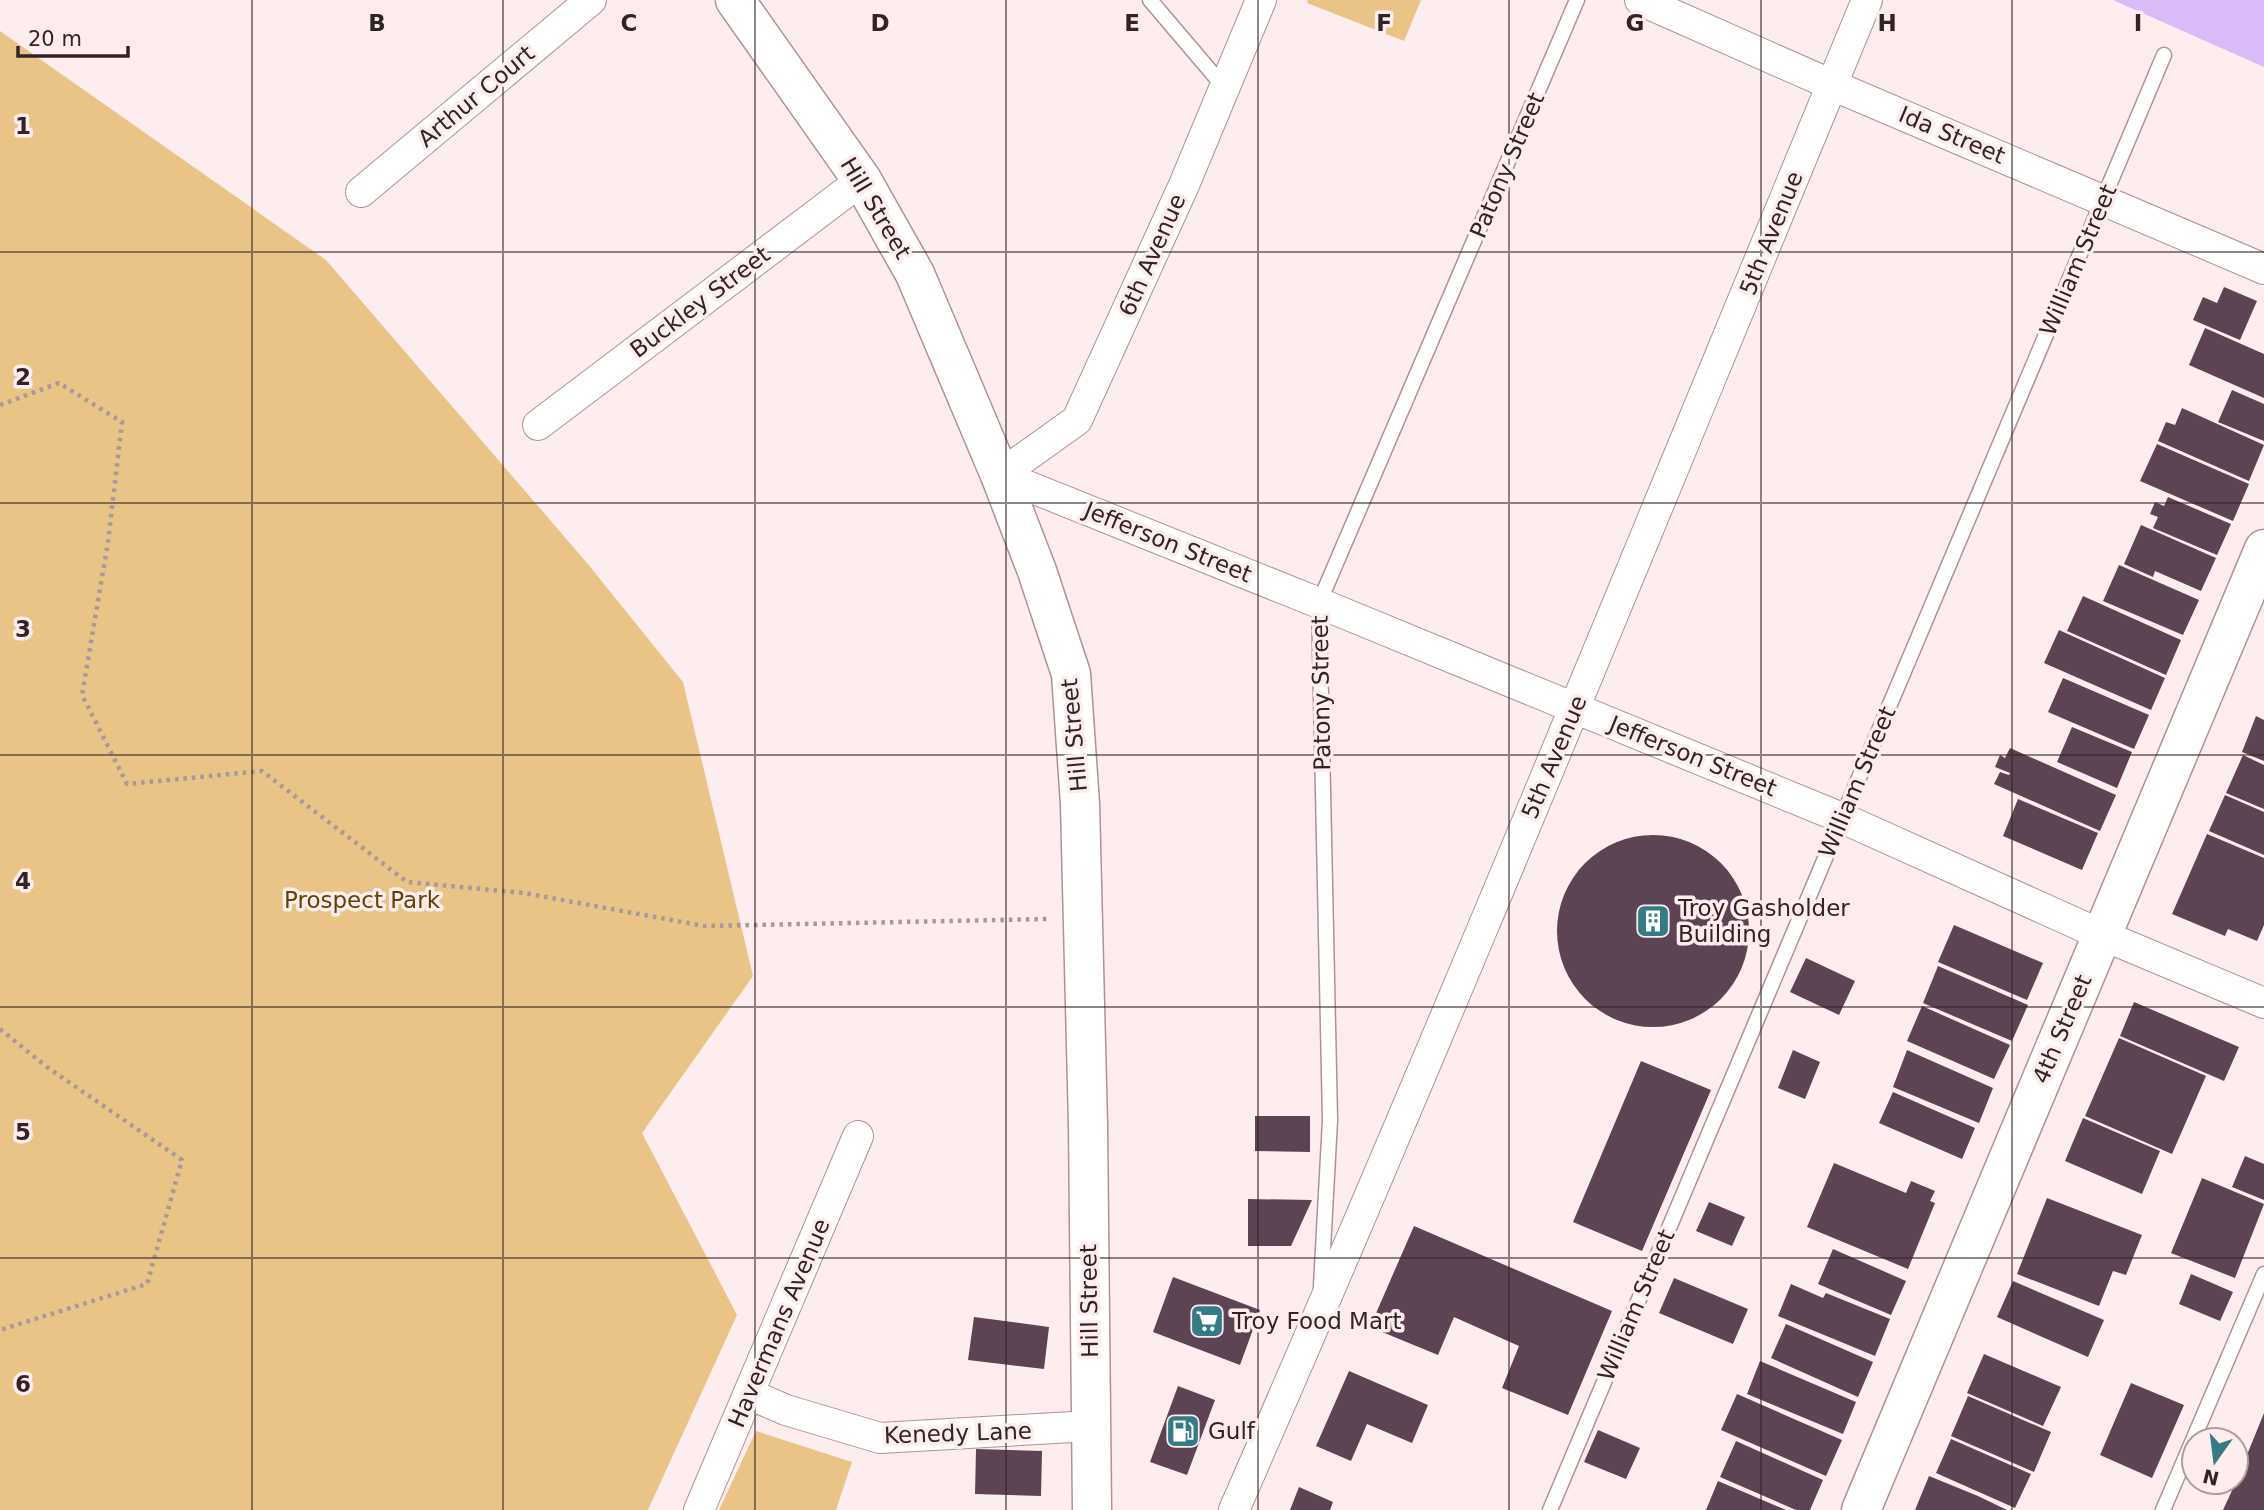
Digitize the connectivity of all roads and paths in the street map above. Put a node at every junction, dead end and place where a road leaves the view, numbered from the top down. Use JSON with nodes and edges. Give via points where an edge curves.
{"nodes":[{"id":1,"x":591,"y":0,"type":"edge"},
{"id":2,"x":735,"y":0,"type":"edge"},
{"id":3,"x":1150,"y":0,"type":"edge"},
{"id":4,"x":1261,"y":0,"type":"edge"},
{"id":5,"x":1577,"y":0,"type":"edge"},
{"id":6,"x":1640,"y":0,"type":"edge"},
{"id":7,"x":1867,"y":0,"type":"edge"},
{"id":8,"x":2164,"y":55,"type":"dead end"},
{"id":9,"x":1832,"y":85,"type":"junction"},
{"id":10,"x":1224,"y":87,"type":"junction"},
{"id":11,"x":862,"y":180,"type":"junction"},
{"id":12,"x":361,"y":191,"type":"dead end"},
{"id":13,"x":2104,"y":199,"type":"junction"},
{"id":14,"x":2264,"y":269,"type":"edge"},
{"id":15,"x":0,"y":405,"type":"edge"},
{"id":16,"x":538,"y":425,"type":"dead end"},
{"id":17,"x":1000,"y":475,"type":"junction"},
{"id":18,"x":2264,"y":548,"type":"edge"},
{"id":19,"x":1320,"y":603,"type":"junction"},
{"id":20,"x":1575,"y":708,"type":"junction"},
{"id":21,"x":1842,"y":818,"type":"junction"},
{"id":22,"x":1083,"y":918,"type":"junction"},
{"id":23,"x":2102,"y":935,"type":"junction"},
{"id":24,"x":2264,"y":1003,"type":"edge"},
{"id":25,"x":0,"y":1030,"type":"edge"},
{"id":26,"x":858,"y":1136,"type":"dead end"},
{"id":27,"x":2264,"y":1274,"type":"edge"},
{"id":28,"x":1320,"y":1313,"type":"junction"},
{"id":29,"x":0,"y":1330,"type":"edge"},
{"id":30,"x":749,"y":1394,"type":"junction"},
{"id":31,"x":1090,"y":1426,"type":"junction"},
{"id":32,"x":699,"y":1510,"type":"edge"},
{"id":33,"x":1091,"y":1510,"type":"edge"},
{"id":34,"x":1234,"y":1510,"type":"edge"},
{"id":35,"x":1550,"y":1510,"type":"edge"},
{"id":36,"x":1861,"y":1510,"type":"edge"},
{"id":37,"x":2163,"y":1510,"type":"edge"}],
"edges":[{"from":1,"to":12,"type":"street","name":"Arthur Court"},
{"from":2,"to":11,"type":"street","name":"Hill Street"},
{"from":3,"to":10,"type":"lane"},
{"from":4,"to":10,"type":"street","name":"6th Avenue"},
{"from":5,"to":19,"type":"lane","name":"Patony Street"},
{"from":6,"to":9,"type":"street","name":"Ida Street"},
{"from":7,"to":9,"type":"street","name":"5th Avenue"},
{"from":8,"to":13,"type":"lane","name":"William Street"},
{"from":9,"to":13,"type":"street","name":"Ida Street"},
{"from":9,"to":20,"type":"street","name":"5th Avenue"},
{"from":10,"to":17,"type":"street","name":"6th Avenue","via":[[1077,420]]},
{"from":11,"to":16,"type":"street","name":"Buckley Street"},
{"from":11,"to":17,"type":"street","name":"Hill Street","via":[[915,274]]},
{"from":13,"to":14,"type":"street","name":"Ida Street"},
{"from":13,"to":21,"type":"lane","name":"William Street"},
{"from":15,"to":22,"type":"path","via":[[59,383],[122,422],[108,542],[82,695],[127,784],[262,771],[407,881],[524,893],[704,926]]},
{"from":17,"to":19,"type":"street","name":"Jefferson Street"},
{"from":17,"to":22,"type":"street","name":"Hill Street","via":[[1070,674]]},
{"from":18,"to":23,"type":"street","name":"4th Street"},
{"from":19,"to":20,"type":"street","name":"Jefferson Street"},
{"from":19,"to":28,"type":"lane","name":"Patony Street","via":[[1330,1121]]},
{"from":20,"to":21,"type":"street","name":"Jefferson Street"},
{"from":20,"to":28,"type":"street","name":"5th Avenue"},
{"from":21,"to":23,"type":"street","name":"Jefferson Street"},
{"from":21,"to":35,"type":"lane","name":"William Street"},
{"from":22,"to":31,"type":"street","name":"Hill Street"},
{"from":23,"to":24,"type":"street","name":"Jefferson Street"},
{"from":23,"to":36,"type":"street","name":"4th Street"},
{"from":25,"to":29,"type":"path","via":[[182,1160],[147,1284]]},
{"from":26,"to":30,"type":"street","name":"Havermans Avenue"},
{"from":27,"to":37,"type":"lane"},
{"from":28,"to":34,"type":"street","name":"5th Avenue"},
{"from":30,"to":31,"type":"street","name":"Kenedy Lane","via":[[880,1438]]},
{"from":30,"to":32,"type":"street","name":"Havermans Avenue"},
{"from":31,"to":33,"type":"street","name":"Hill Street"}]}
